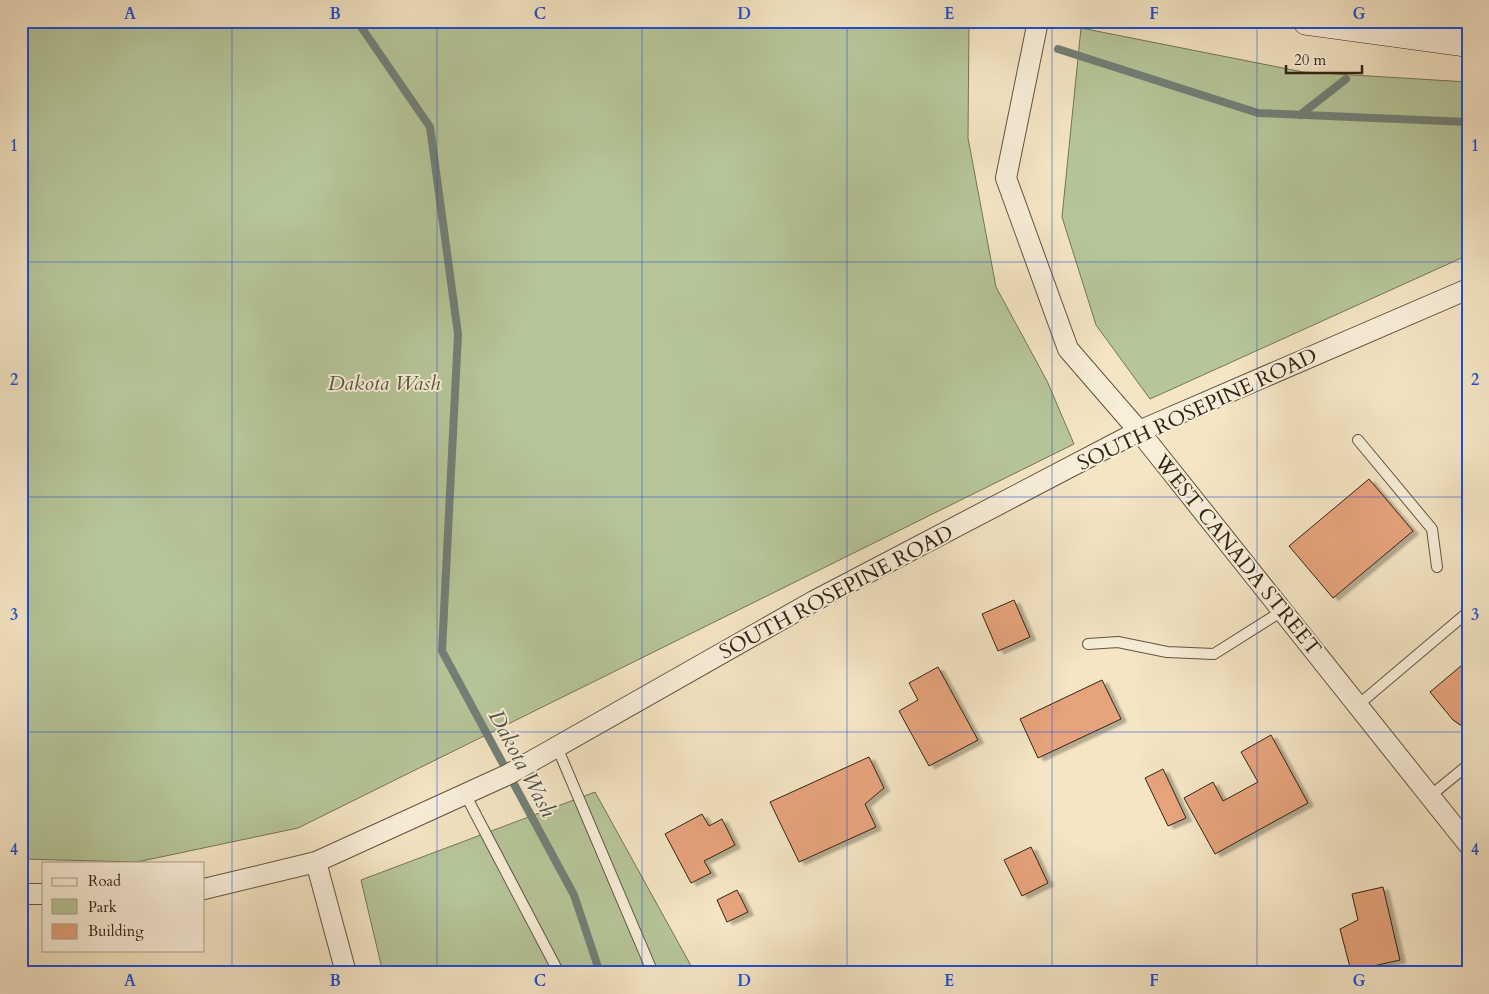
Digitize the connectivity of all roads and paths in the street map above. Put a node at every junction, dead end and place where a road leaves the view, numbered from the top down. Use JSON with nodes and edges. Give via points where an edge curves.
{"nodes":[{"id":1,"x":1038,"y":21,"type":"edge"},
{"id":2,"x":1307,"y":21,"type":"edge"},
{"id":3,"x":1468,"y":43,"type":"edge"},
{"id":4,"x":1468,"y":289,"type":"edge"},
{"id":5,"x":1139,"y":431,"type":"junction"},
{"id":6,"x":1358,"y":440,"type":"dead end"},
{"id":7,"x":1437,"y":567,"type":"dead end"},
{"id":8,"x":1282,"y":611,"type":"junction"},
{"id":9,"x":1468,"y":612,"type":"edge"},
{"id":10,"x":1088,"y":644,"type":"dead end"},
{"id":11,"x":1358,"y":705,"type":"junction"},
{"id":12,"x":557,"y":747,"type":"junction"},
{"id":13,"x":1468,"y":765,"type":"edge"},
{"id":14,"x":466,"y":794,"type":"junction"},
{"id":15,"x":1430,"y":796,"type":"junction"},
{"id":16,"x":1468,"y":844,"type":"edge"},
{"id":17,"x":316,"y":862,"type":"junction"},
{"id":18,"x":205,"y":889,"type":"edge"},
{"id":19,"x":21,"y":894,"type":"edge"},
{"id":20,"x":42,"y":894,"type":"edge"},
{"id":21,"x":346,"y":973,"type":"edge"},
{"id":22,"x":559,"y":973,"type":"edge"},
{"id":23,"x":653,"y":973,"type":"edge"}],
"edges":[{"from":1,"to":5,"type":"street","name":"WEST CANADA STREET","via":[[1006,178],[1068,349]]},
{"from":2,"to":3,"type":"main road"},
{"from":4,"to":5,"type":"street","name":"SOUTH ROSEPINE ROAD"},
{"from":5,"to":8,"type":"street","name":"WEST CANADA STREET"},
{"from":5,"to":12,"type":"street","name":"SOUTH ROSEPINE ROAD","via":[[814,601]]},
{"from":6,"to":7,"type":"lane","via":[[1432,529]]},
{"from":8,"to":10,"type":"lane","via":[[1214,654],[1167,652],[1118,642]]},
{"from":8,"to":11,"type":"street","name":"WEST CANADA STREET"},
{"from":9,"to":11,"type":"lane"},
{"from":11,"to":15,"type":"street","name":"WEST CANADA STREET"},
{"from":12,"to":14,"type":"street","name":"SOUTH ROSEPINE ROAD"},
{"from":12,"to":23,"type":"lane"},
{"from":13,"to":15,"type":"lane"},
{"from":14,"to":17,"type":"street","name":"SOUTH ROSEPINE ROAD"},
{"from":14,"to":22,"type":"lane"},
{"from":15,"to":16,"type":"street","name":"WEST CANADA STREET"},
{"from":17,"to":18,"type":"street","name":"SOUTH ROSEPINE ROAD"},
{"from":17,"to":21,"type":"street"},
{"from":19,"to":20,"type":"street"}]}
